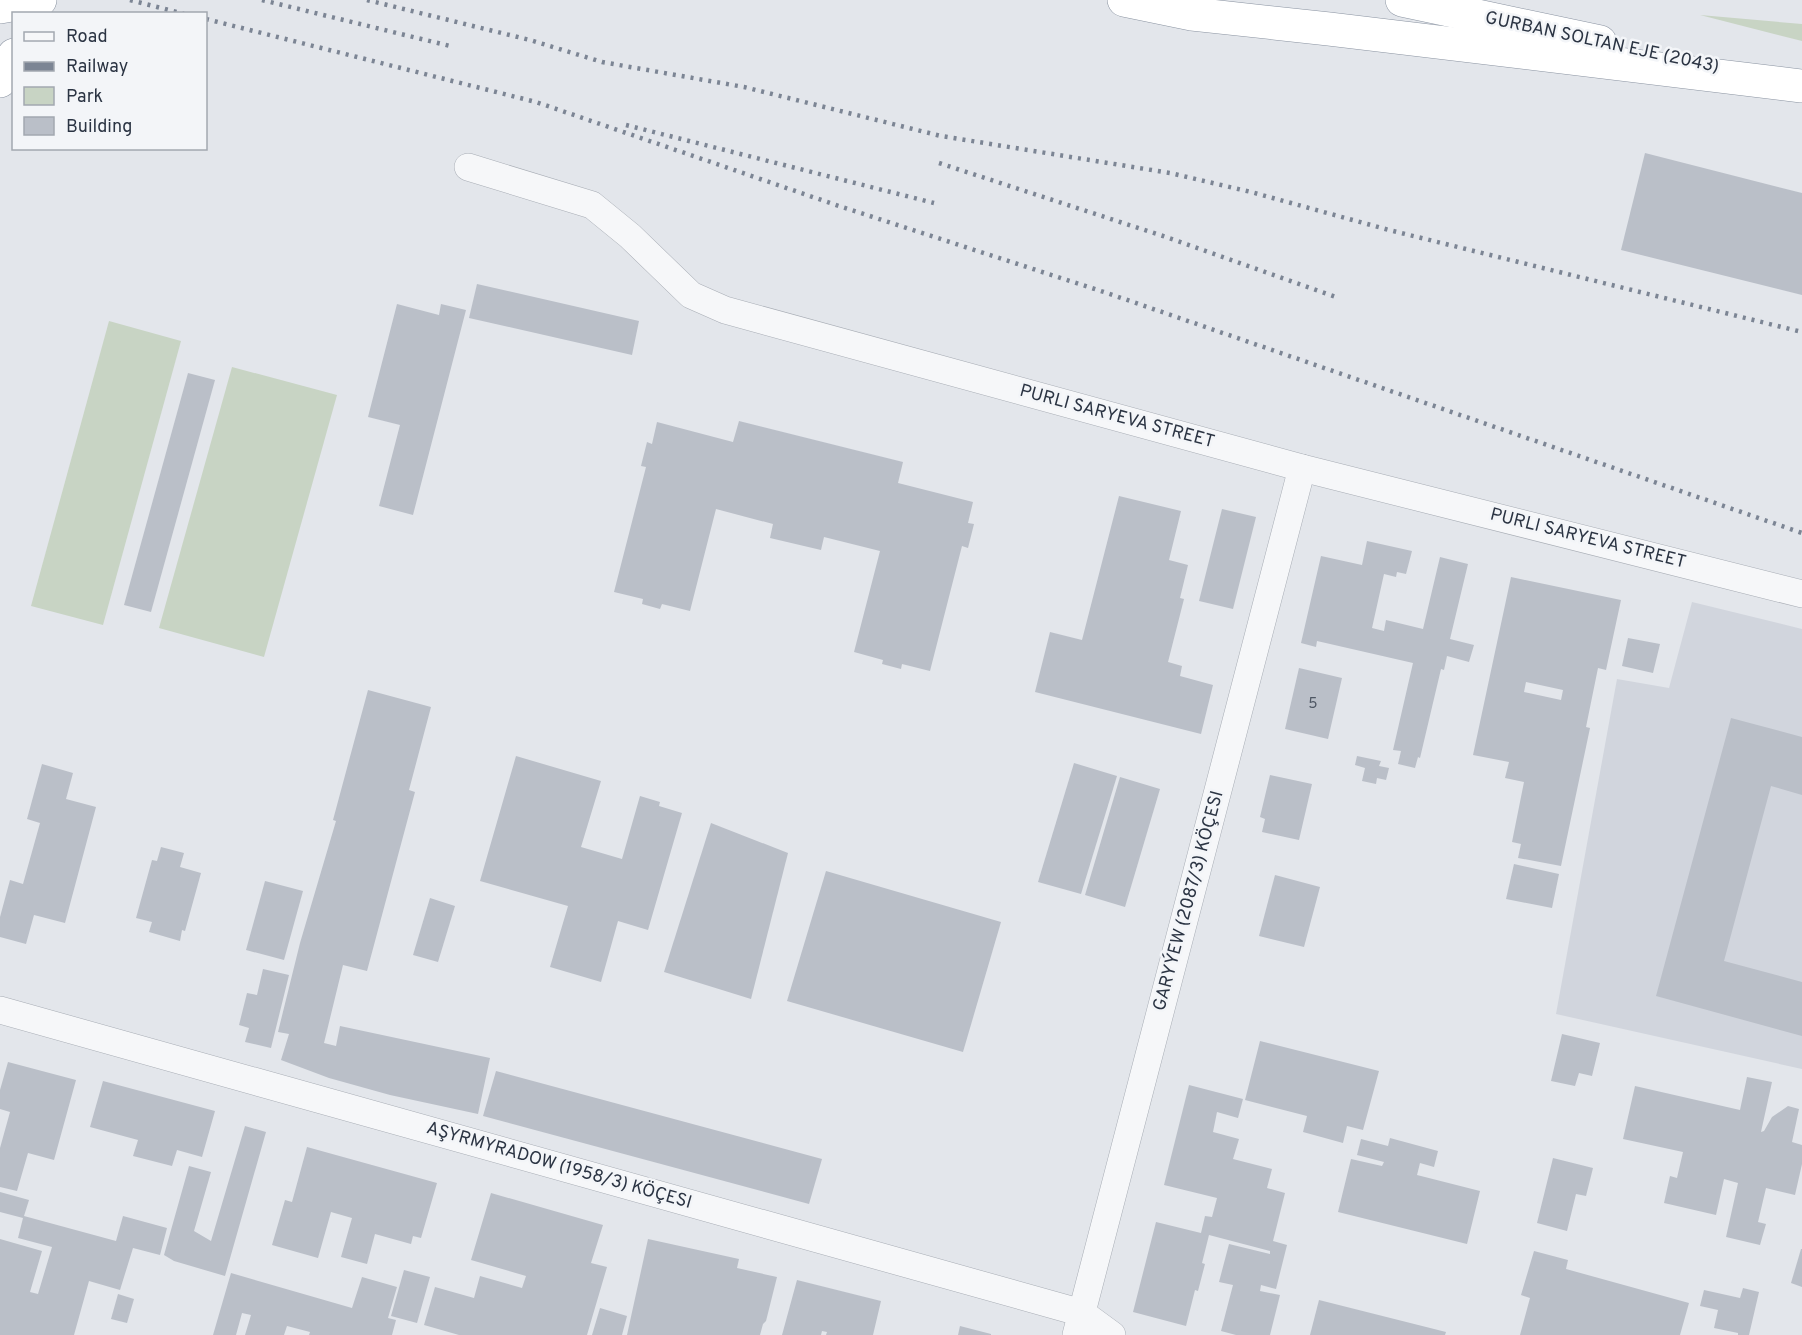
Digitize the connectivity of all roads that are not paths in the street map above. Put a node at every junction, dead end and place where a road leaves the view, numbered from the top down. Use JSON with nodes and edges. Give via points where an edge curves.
{"nodes":[{"id":1,"x":41,"y":0,"type":"edge"},
{"id":2,"x":1124,"y":0,"type":"edge"},
{"id":3,"x":1402,"y":0,"type":"edge"},
{"id":4,"x":0,"y":7,"type":"edge"},
{"id":5,"x":12,"y":59,"type":"edge"},
{"id":6,"x":0,"y":81,"type":"edge"},
{"id":7,"x":1802,"y":86,"type":"edge"},
{"id":8,"x":468,"y":167,"type":"dead end"},
{"id":9,"x":1302,"y":468,"type":"junction"},
{"id":10,"x":1802,"y":594,"type":"edge"},
{"id":11,"x":0,"y":1010,"type":"edge"},
{"id":12,"x":1079,"y":1324,"type":"edge"},
{"id":13,"x":1112,"y":1335,"type":"edge"}],
"edges":[{"from":1,"to":4,"type":"highway"},
{"from":2,"to":7,"type":"highway","via":[[1192,14]]},
{"from":3,"to":7,"type":"highway","name":"GURBAN SOLTAN EJE (2043)"},
{"from":5,"to":6,"type":"highway"},
{"from":8,"to":9,"type":"street","name":"PURLI SARYEVA STREET","via":[[592,205],[691,295],[725,310]]},
{"from":9,"to":10,"type":"street","name":"PURLI SARYEVA STREET"},
{"from":9,"to":12,"type":"street","name":"GARYÝEW (2087/3) KÖÇESI"},
{"from":11,"to":12,"type":"street","name":"AŞYRMYRADOW (1958/3) KÖÇESI"},
{"from":12,"to":13,"type":"street","name":"AŞYRMYRADOW (1958/3) KÖÇESI"}]}
